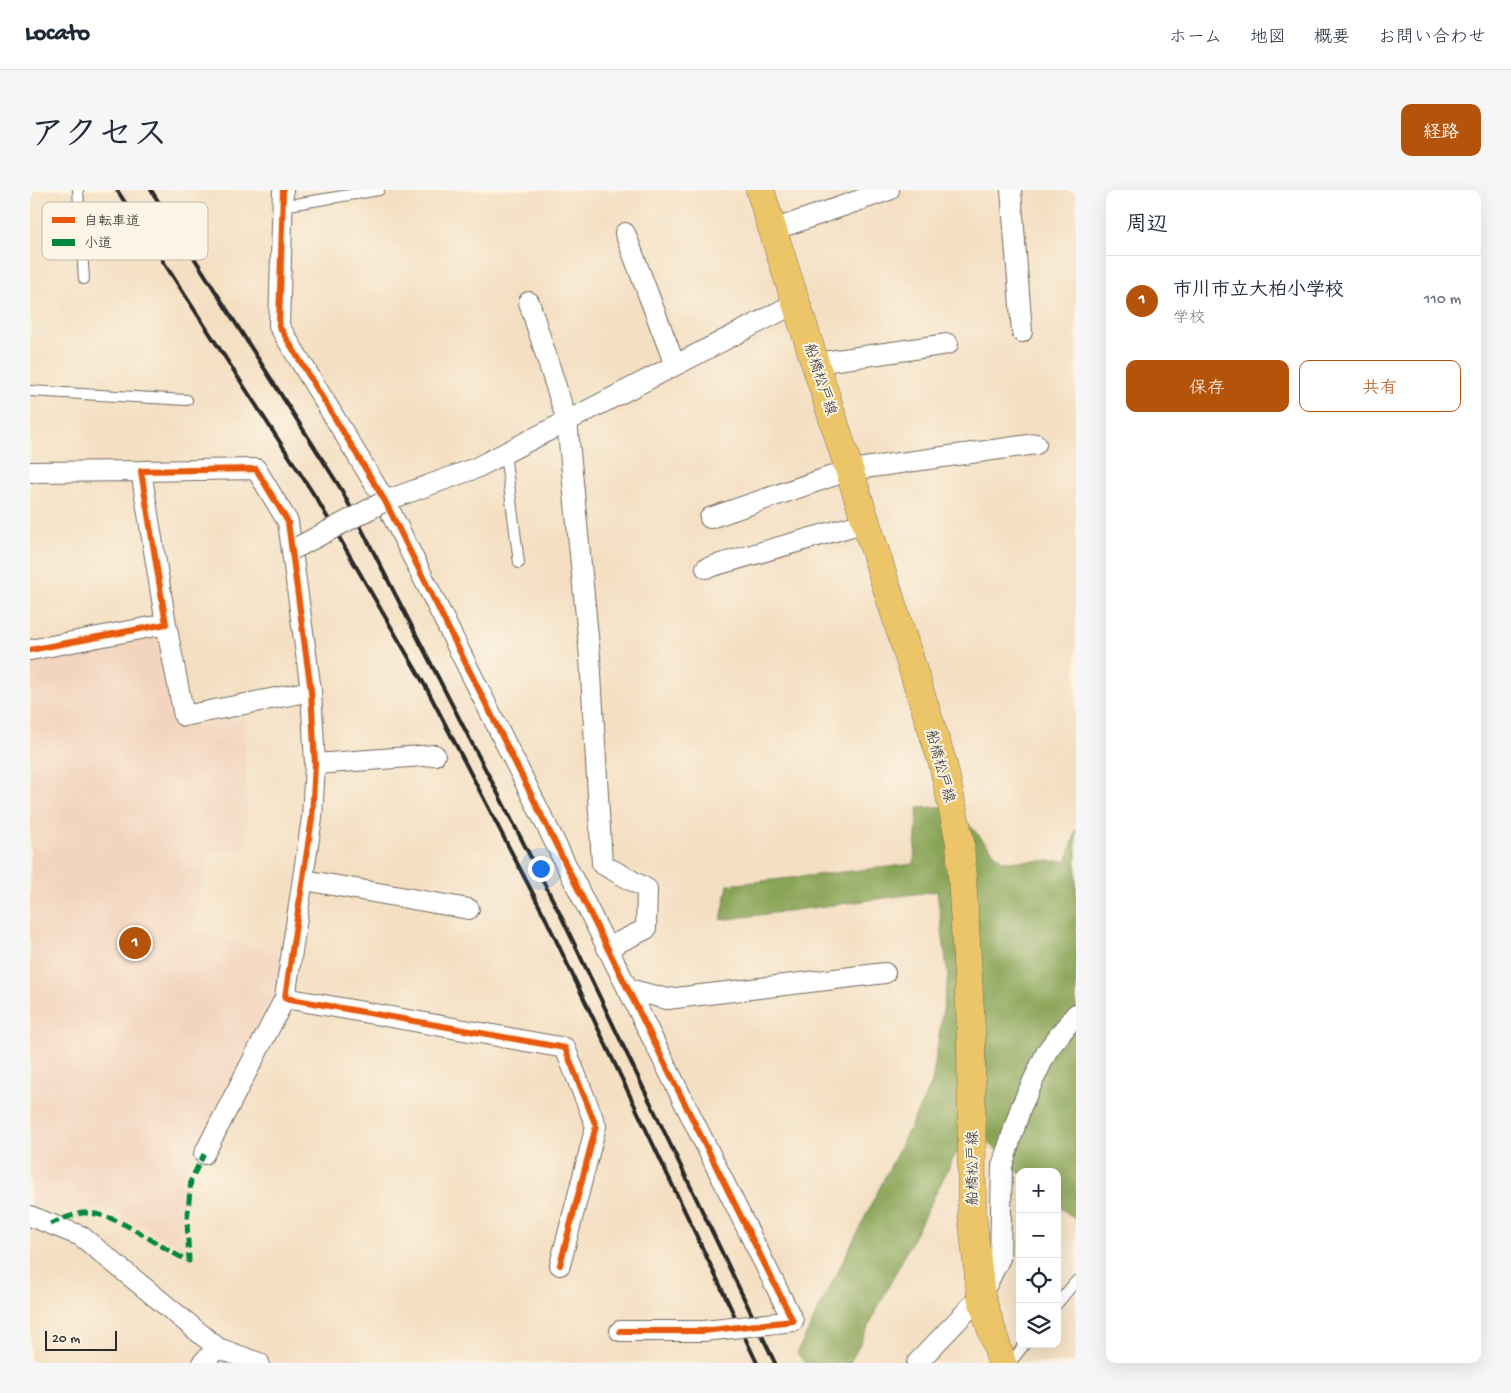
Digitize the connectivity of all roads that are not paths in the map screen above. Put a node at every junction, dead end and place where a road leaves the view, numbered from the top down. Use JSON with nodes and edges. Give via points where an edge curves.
{"nodes":[{"id":1,"x":380,"y":190,"type":"edge"},
{"id":2,"x":760,"y":190,"type":"edge"},
{"id":3,"x":889,"y":190,"type":"edge"},
{"id":4,"x":1011,"y":190,"type":"edge"},
{"id":5,"x":283,"y":198,"type":"edge"},
{"id":6,"x":772,"y":230,"type":"junction"},
{"id":7,"x":625,"y":233,"type":"dead end"},
{"id":8,"x":83,"y":260,"type":"edge"},
{"id":9,"x":84,"y":279,"type":"dead end"},
{"id":10,"x":529,"y":302,"type":"dead end"},
{"id":11,"x":796,"y":303,"type":"junction"},
{"id":12,"x":1022,"y":332,"type":"dead end"},
{"id":13,"x":948,"y":344,"type":"dead end"},
{"id":14,"x":816,"y":363,"type":"junction"},
{"id":15,"x":675,"y":365,"type":"junction"},
{"id":16,"x":30,"y":391,"type":"edge"},
{"id":17,"x":187,"y":400,"type":"dead end"},
{"id":18,"x":567,"y":422,"type":"junction"},
{"id":19,"x":1036,"y":444,"type":"dead end"},
{"id":20,"x":505,"y":453,"type":"junction"},
{"id":21,"x":141,"y":470,"type":"junction"},
{"id":22,"x":850,"y":470,"type":"junction"},
{"id":23,"x":30,"y":472,"type":"edge"},
{"id":24,"x":385,"y":501,"type":"junction"},
{"id":25,"x":710,"y":518,"type":"dead end"},
{"id":26,"x":867,"y":522,"type":"junction"},
{"id":27,"x":292,"y":550,"type":"junction"},
{"id":28,"x":519,"y":564,"type":"dead end"},
{"id":29,"x":706,"y":568,"type":"dead end"},
{"id":30,"x":166,"y":624,"type":"junction"},
{"id":31,"x":30,"y":650,"type":"edge"},
{"id":32,"x":311,"y":691,"type":"junction"},
{"id":33,"x":435,"y":755,"type":"dead end"},
{"id":34,"x":315,"y":764,"type":"junction"},
{"id":35,"x":304,"y":880,"type":"junction"},
{"id":36,"x":469,"y":909,"type":"dead end"},
{"id":37,"x":607,"y":948,"type":"junction"},
{"id":38,"x":885,"y":973,"type":"dead end"},
{"id":39,"x":628,"y":989,"type":"junction"},
{"id":40,"x":285,"y":998,"type":"junction"},
{"id":41,"x":1076,"y":1014,"type":"edge"},
{"id":42,"x":204,"y":1154,"type":"dead end"},
{"id":43,"x":30,"y":1216,"type":"edge"},
{"id":44,"x":560,"y":1265,"type":"dead end"},
{"id":45,"x":1076,"y":1281,"type":"edge"},
{"id":46,"x":982,"y":1296,"type":"junction"},
{"id":47,"x":1058,"y":1303,"type":"edge"},
{"id":48,"x":620,"y":1331,"type":"dead end"},
{"id":49,"x":218,"y":1348,"type":"junction"},
{"id":50,"x":1022,"y":1348,"type":"edge"},
{"id":51,"x":202,"y":1363,"type":"edge"},
{"id":52,"x":259,"y":1363,"type":"edge"},
{"id":53,"x":917,"y":1363,"type":"edge"},
{"id":54,"x":1002,"y":1363,"type":"edge"},
{"id":55,"x":1010,"y":1363,"type":"edge"}],
"edges":[{"from":1,"to":5,"type":"lane"},
{"from":2,"to":6,"type":"main road","name":"船橋松戸線"},
{"from":3,"to":6,"type":"street"},
{"from":4,"to":12,"type":"street"},
{"from":5,"to":24,"type":"street","via":[[279,326]]},
{"from":6,"to":11,"type":"main road","name":"船橋松戸線"},
{"from":7,"to":15,"type":"street"},
{"from":8,"to":9,"type":"lane"},
{"from":10,"to":18,"type":"street"},
{"from":11,"to":14,"type":"main road","name":"船橋松戸線"},
{"from":11,"to":15,"type":"street"},
{"from":13,"to":14,"type":"street"},
{"from":14,"to":22,"type":"main road","name":"船橋松戸線"},
{"from":15,"to":18,"type":"street"},
{"from":16,"to":17,"type":"lane"},
{"from":18,"to":20,"type":"street"},
{"from":18,"to":37,"type":"street","via":[[590,657],[602,864],[647,889],[646,929]]},
{"from":19,"to":22,"type":"street"},
{"from":20,"to":24,"type":"street","via":[[476,468]]},
{"from":20,"to":28,"type":"lane"},
{"from":21,"to":23,"type":"street"},
{"from":21,"to":27,"type":"street","via":[[256,469],[288,522]]},
{"from":21,"to":30,"type":"street"},
{"from":22,"to":25,"type":"street"},
{"from":22,"to":26,"type":"main road","name":"船橋松戸線"},
{"from":24,"to":27,"type":"street","bridge":true},
{"from":24,"to":37,"type":"street"},
{"from":26,"to":29,"type":"street"},
{"from":26,"to":46,"type":"main road","name":"船橋松戸線","via":[[943,764],[960,842],[971,1027],[972,1214]]},
{"from":27,"to":32,"type":"street"},
{"from":30,"to":31,"type":"street"},
{"from":30,"to":32,"type":"street","via":[[184,716]]},
{"from":32,"to":34,"type":"street"},
{"from":33,"to":34,"type":"street"},
{"from":34,"to":35,"type":"street"},
{"from":35,"to":36,"type":"street"},
{"from":35,"to":40,"type":"street"},
{"from":37,"to":39,"type":"street"},
{"from":38,"to":39,"type":"street","via":[[667,999]]},
{"from":39,"to":48,"type":"street","bridge":true,"via":[[793,1320],[703,1331]]},
{"from":40,"to":42,"type":"street"},
{"from":40,"to":44,"type":"street","via":[[565,1048],[596,1126]]},
{"from":41,"to":46,"type":"street","via":[[1047,1051],[1019,1115],[1002,1166],[1000,1258]]},
{"from":43,"to":49,"type":"street","via":[[81,1236]]},
{"from":45,"to":47,"type":"lane"},
{"from":46,"to":53,"type":"street"},
{"from":46,"to":54,"type":"main road","name":"船橋松戸線"},
{"from":49,"to":51,"type":"street"},
{"from":49,"to":52,"type":"street"},
{"from":50,"to":55,"type":"lane"}]}
